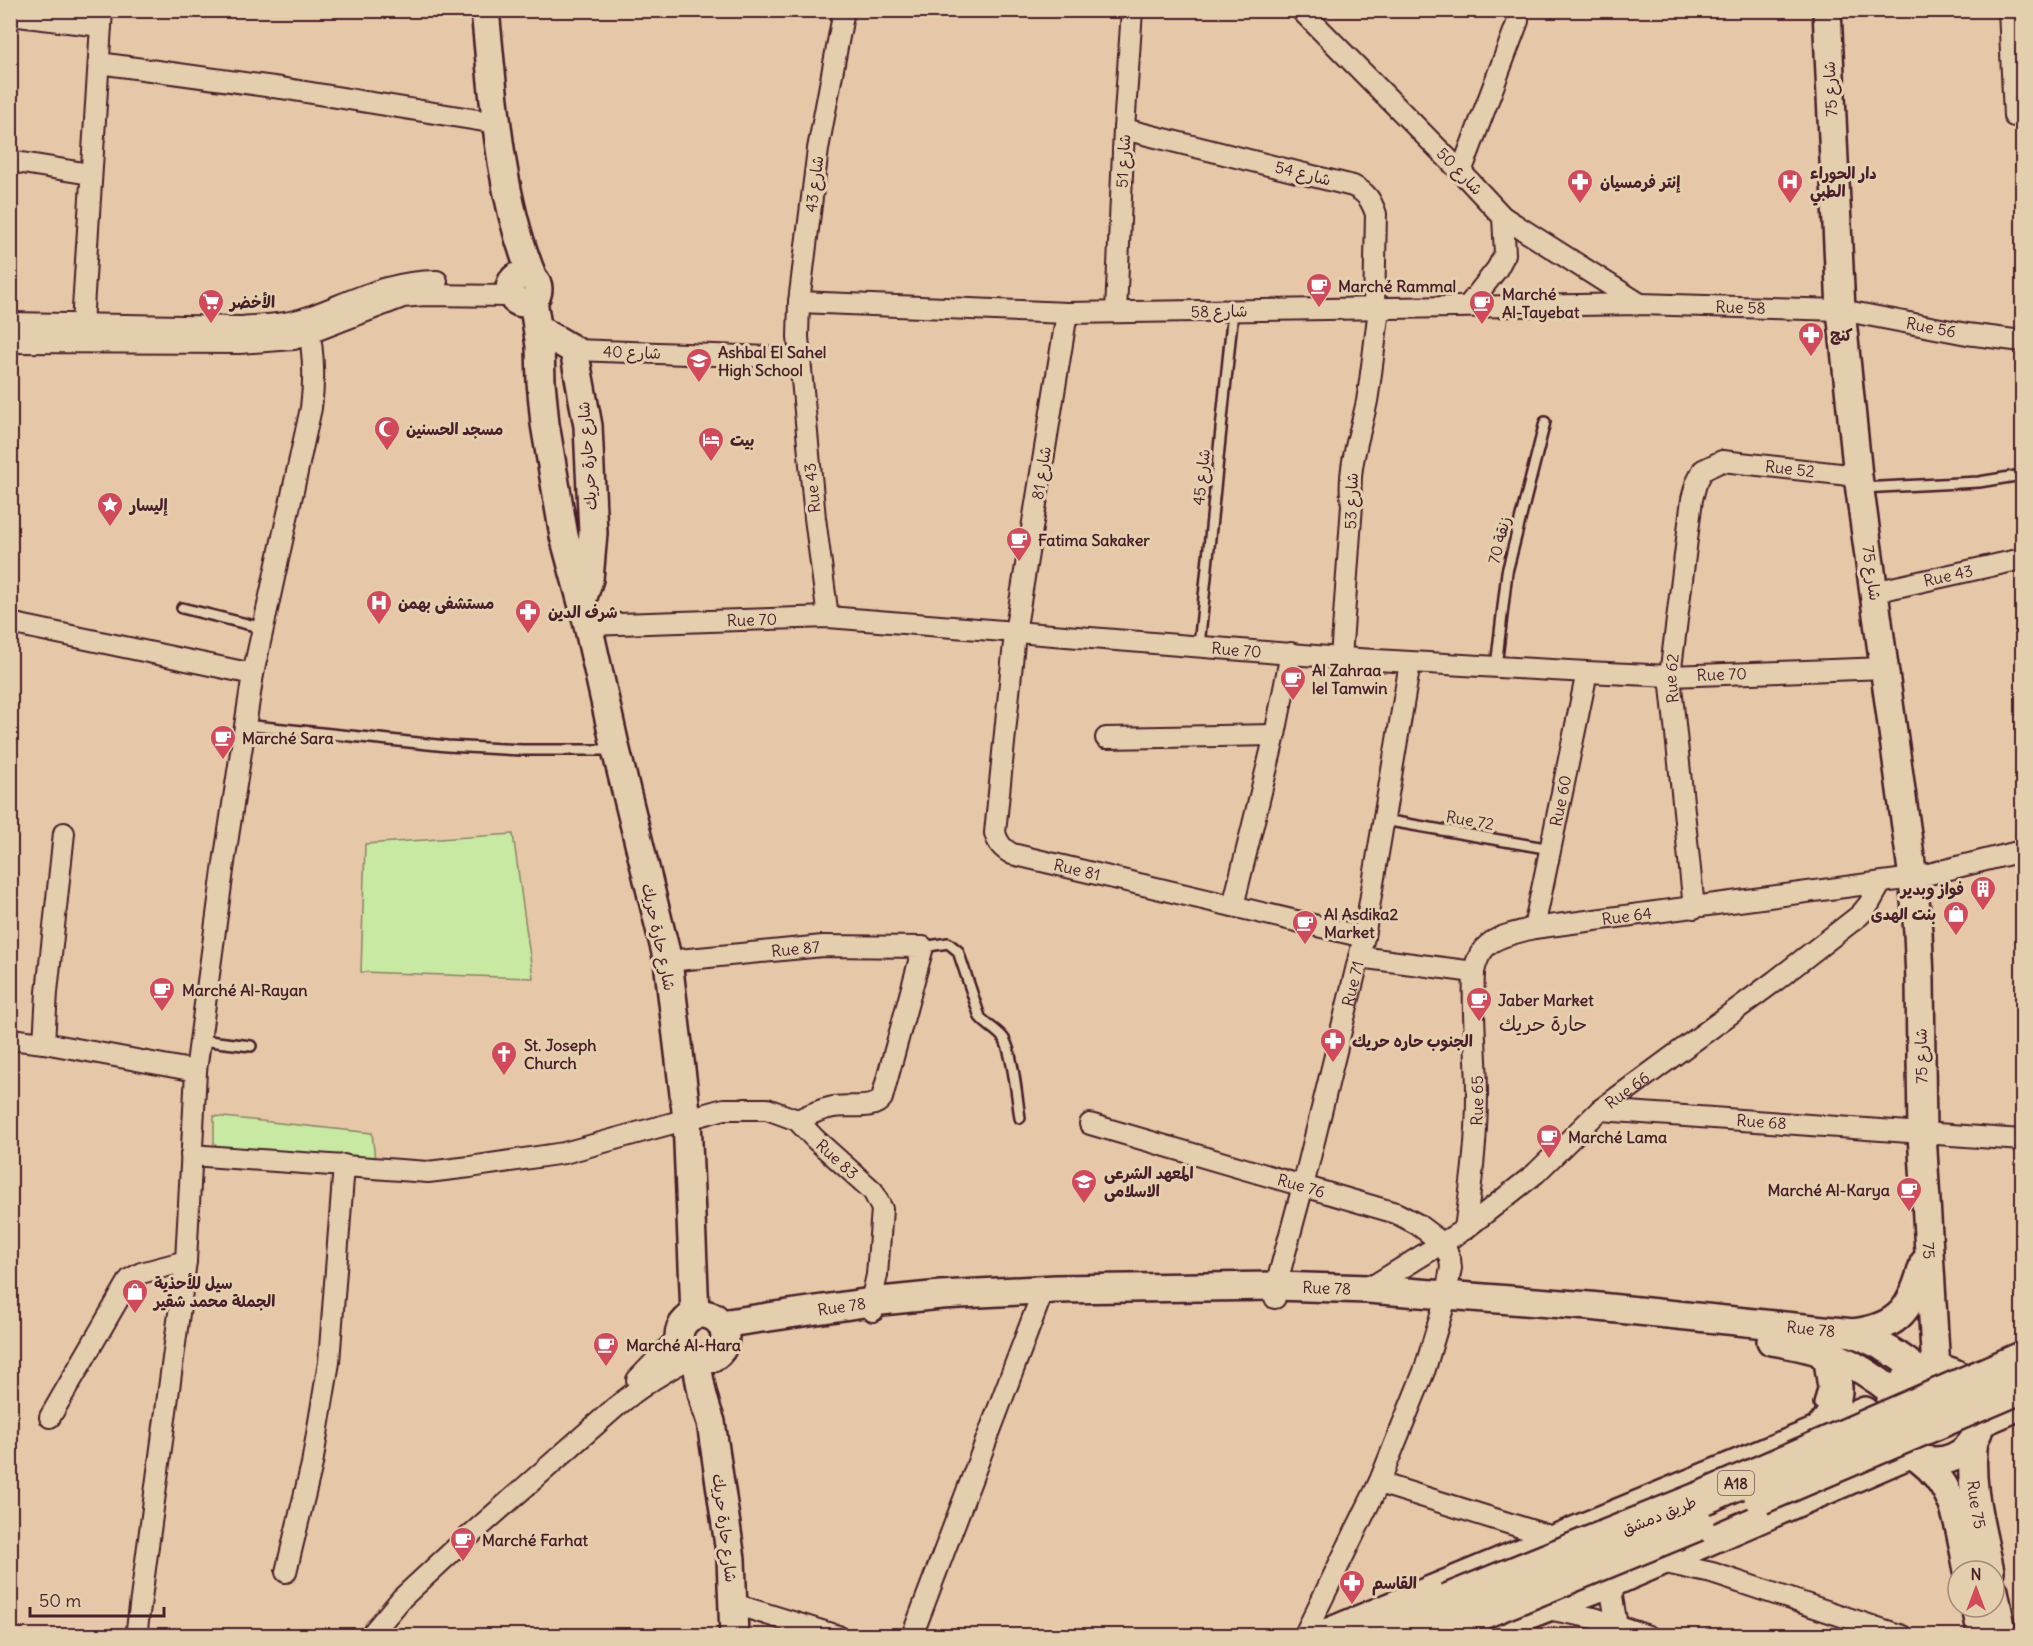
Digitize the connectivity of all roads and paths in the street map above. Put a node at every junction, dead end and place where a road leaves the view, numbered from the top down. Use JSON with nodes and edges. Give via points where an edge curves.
{"nodes":[{"id":1,"x":485,"y":10,"type":"edge"},
{"id":2,"x":844,"y":10,"type":"edge"},
{"id":3,"x":1132,"y":10,"type":"edge"},
{"id":4,"x":1827,"y":10,"type":"edge"},
{"id":5,"x":2009,"y":10,"type":"edge"},
{"id":6,"x":1306,"y":12,"type":"edge"},
{"id":7,"x":10,"y":15,"type":"edge"},
{"id":8,"x":102,"y":18,"type":"edge"},
{"id":9,"x":1518,"y":21,"type":"dead end"},
{"id":10,"x":99,"y":63,"type":"junction"},
{"id":11,"x":2014,"y":116,"type":"dead end"},
{"id":12,"x":496,"y":123,"type":"junction"},
{"id":13,"x":1124,"y":129,"type":"junction"},
{"id":14,"x":10,"y":161,"type":"edge"},
{"id":15,"x":1461,"y":172,"type":"junction"},
{"id":16,"x":90,"y":174,"type":"junction"},
{"id":17,"x":1503,"y":217,"type":"junction"},
{"id":18,"x":521,"y":287,"type":"junction"},
{"id":19,"x":799,"y":302,"type":"junction"},
{"id":20,"x":1640,"y":304,"type":"junction"},
{"id":21,"x":1468,"y":306,"type":"junction"},
{"id":22,"x":1376,"y":309,"type":"junction"},
{"id":23,"x":1841,"y":310,"type":"junction"},
{"id":24,"x":1233,"y":311,"type":"junction"},
{"id":25,"x":1116,"y":312,"type":"junction"},
{"id":26,"x":1067,"y":313,"type":"junction"},
{"id":27,"x":10,"y":323,"type":"edge"},
{"id":28,"x":82,"y":324,"type":"junction"},
{"id":29,"x":308,"y":326,"type":"junction"},
{"id":30,"x":538,"y":329,"type":"junction"},
{"id":31,"x":2022,"y":341,"type":"edge"},
{"id":32,"x":10,"y":342,"type":"edge"},
{"id":33,"x":573,"y":351,"type":"junction"},
{"id":34,"x":799,"y":358,"type":"junction"},
{"id":35,"x":1545,"y":423,"type":"dead end"},
{"id":36,"x":1722,"y":461,"type":"joint"},
{"id":37,"x":2022,"y":476,"type":"edge"},
{"id":38,"x":1859,"y":482,"type":"junction"},
{"id":39,"x":2022,"y":559,"type":"edge"},
{"id":40,"x":1874,"y":592,"type":"junction"},
{"id":41,"x":182,"y":608,"type":"dead end"},
{"id":42,"x":585,"y":614,"type":"junction"},
{"id":43,"x":828,"y":617,"type":"junction"},
{"id":44,"x":10,"y":623,"type":"edge"},
{"id":45,"x":263,"y":628,"type":"junction"},
{"id":46,"x":1015,"y":633,"type":"junction"},
{"id":47,"x":1198,"y":646,"type":"junction"},
{"id":48,"x":1291,"y":653,"type":"junction"},
{"id":49,"x":1341,"y":658,"type":"junction"},
{"id":50,"x":1410,"y":663,"type":"junction"},
{"id":51,"x":1496,"y":667,"type":"junction"},
{"id":52,"x":1885,"y":668,"type":"junction"},
{"id":53,"x":1587,"y":672,"type":"junction"},
{"id":54,"x":253,"y":674,"type":"junction"},
{"id":55,"x":1670,"y":676,"type":"junction"},
{"id":56,"x":245,"y":725,"type":"junction"},
{"id":57,"x":1275,"y":735,"type":"junction"},
{"id":58,"x":1106,"y":738,"type":"dead end"},
{"id":59,"x":616,"y":750,"type":"junction"},
{"id":60,"x":1384,"y":820,"type":"junction"},
{"id":61,"x":64,"y":833,"type":"dead end"},
{"id":62,"x":1551,"y":849,"type":"junction"},
{"id":63,"x":2022,"y":851,"type":"edge"},
{"id":64,"x":1913,"y":878,"type":"junction"},
{"id":65,"x":1881,"y":883,"type":"junction"},
{"id":66,"x":1233,"y":906,"type":"junction"},
{"id":67,"x":1694,"y":908,"type":"junction"},
{"id":68,"x":1534,"y":928,"type":"junction"},
{"id":69,"x":1364,"y":937,"type":"junction"},
{"id":70,"x":923,"y":947,"type":"junction"},
{"id":71,"x":1359,"y":957,"type":"junction"},
{"id":72,"x":668,"y":961,"type":"junction"},
{"id":73,"x":1474,"y":972,"type":"junction"},
{"id":74,"x":10,"y":1040,"type":"edge"},
{"id":75,"x":200,"y":1040,"type":"junction"},
{"id":76,"x":44,"y":1043,"type":"junction"},
{"id":77,"x":250,"y":1046,"type":"dead end"},
{"id":78,"x":196,"y":1071,"type":"junction"},
{"id":79,"x":1600,"y":1110,"type":"junction"},
{"id":80,"x":1020,"y":1118,"type":"dead end"},
{"id":81,"x":687,"y":1119,"type":"junction"},
{"id":82,"x":797,"y":1120,"type":"junction"},
{"id":83,"x":1090,"y":1124,"type":"dead end"},
{"id":84,"x":1922,"y":1134,"type":"junction"},
{"id":85,"x":2022,"y":1140,"type":"edge"},
{"id":86,"x":191,"y":1155,"type":"junction"},
{"id":87,"x":344,"y":1165,"type":"junction"},
{"id":88,"x":1303,"y":1186,"type":"junction"},
{"id":89,"x":1465,"y":1229,"type":"junction"},
{"id":90,"x":1441,"y":1242,"type":"junction"},
{"id":91,"x":1928,"y":1251,"type":"junction"},
{"id":92,"x":186,"y":1261,"type":"junction"},
{"id":93,"x":1368,"y":1289,"type":"junction"},
{"id":94,"x":1276,"y":1292,"type":"junction"},
{"id":95,"x":1040,"y":1299,"type":"junction"},
{"id":96,"x":1444,"y":1301,"type":"junction"},
{"id":97,"x":872,"y":1306,"type":"junction"},
{"id":98,"x":1697,"y":1323,"type":"junction"},
{"id":99,"x":1853,"y":1334,"type":"junction"},
{"id":100,"x":705,"y":1345,"type":"junction"},
{"id":101,"x":2022,"y":1345,"type":"edge"},
{"id":102,"x":1809,"y":1348,"type":"junction"},
{"id":103,"x":2022,"y":1359,"type":"edge"},
{"id":104,"x":1937,"y":1372,"type":"junction"},
{"id":105,"x":2022,"y":1386,"type":"edge"},
{"id":106,"x":1892,"y":1397,"type":"junction"},
{"id":107,"x":2022,"y":1405,"type":"edge"},
{"id":108,"x":1819,"y":1416,"type":"junction"},
{"id":109,"x":51,"y":1417,"type":"dead end"},
{"id":110,"x":1977,"y":1431,"type":"junction"},
{"id":111,"x":1915,"y":1456,"type":"junction"},
{"id":112,"x":1379,"y":1483,"type":"junction"},
{"id":113,"x":1964,"y":1503,"type":"junction"},
{"id":114,"x":1556,"y":1538,"type":"junction"},
{"id":115,"x":1710,"y":1540,"type":"junction"},
{"id":116,"x":1967,"y":1559,"type":"edge"},
{"id":117,"x":1985,"y":1559,"type":"edge"},
{"id":118,"x":1660,"y":1562,"type":"junction"},
{"id":119,"x":286,"y":1572,"type":"dead end"},
{"id":120,"x":1712,"y":1573,"type":"junction"},
{"id":121,"x":1614,"y":1582,"type":"junction"},
{"id":122,"x":734,"y":1604,"type":"junction"},
{"id":123,"x":1545,"y":1608,"type":"junction"},
{"id":124,"x":1460,"y":1619,"type":"edge"},
{"id":125,"x":1979,"y":1619,"type":"edge"},
{"id":126,"x":2000,"y":1619,"type":"edge"},
{"id":127,"x":1617,"y":1626,"type":"junction"},
{"id":128,"x":136,"y":1635,"type":"edge"},
{"id":129,"x":370,"y":1635,"type":"edge"},
{"id":130,"x":734,"y":1635,"type":"edge"},
{"id":131,"x":838,"y":1635,"type":"edge"},
{"id":132,"x":912,"y":1635,"type":"edge"},
{"id":133,"x":1304,"y":1635,"type":"edge"},
{"id":134,"x":1319,"y":1635,"type":"edge"},
{"id":135,"x":1359,"y":1635,"type":"edge"},
{"id":136,"x":1422,"y":1635,"type":"edge"},
{"id":137,"x":1648,"y":1635,"type":"edge"},
{"id":138,"x":1902,"y":1635,"type":"edge"},
{"id":139,"x":1982,"y":1635,"type":"edge"},
{"id":140,"x":2003,"y":1635,"type":"edge"}],
"edges":[{"from":1,"to":12,"type":"street","name":"شارع حارة حريك"},
{"from":2,"to":19,"type":"street","name":"شارع 43","via":[[818,149]]},
{"from":3,"to":13,"type":"street","name":"شارع 51"},
{"from":4,"to":23,"type":"street","name":"شارع 75"},
{"from":5,"to":11,"type":"street"},
{"from":6,"to":15,"type":"street","name":"شارع 50"},
{"from":7,"to":8,"type":"street"},
{"from":8,"to":10,"type":"street"},
{"from":9,"to":15,"type":"street"},
{"from":10,"to":12,"type":"street"},
{"from":10,"to":16,"type":"street"},
{"from":12,"to":18,"type":"street","name":"شارع حارة حريك","via":[[514,220]]},
{"from":13,"to":22,"type":"street","name":"شارع 54","via":[[1365,192],[1376,214]]},
{"from":13,"to":25,"type":"street","name":"شارع 51"},
{"from":14,"to":16,"type":"street"},
{"from":15,"to":17,"type":"street","name":"شارع 50"},
{"from":16,"to":28,"type":"street"},
{"from":17,"to":20,"type":"street","name":"شارع 50"},
{"from":17,"to":21,"type":"street","via":[[1505,254]]},
{"from":18,"to":29,"type":"street","via":[[404,297]]},
{"from":18,"to":30,"type":"street","name":"شارع حارة حريك"},
{"from":19,"to":26,"type":"street","name":"شارع 58"},
{"from":19,"to":34,"type":"street","name":"شارع 43"},
{"from":20,"to":21,"type":"street","name":"شارع 58"},
{"from":20,"to":23,"type":"street","name":"Rue 58"},
{"from":21,"to":22,"type":"street","name":"شارع 58"},
{"from":22,"to":24,"type":"street","name":"شارع 58"},
{"from":22,"to":49,"type":"street","name":"شارع 53","via":[[1367,398],[1350,473],[1352,505]]},
{"from":23,"to":31,"type":"street","name":"Rue 56"},
{"from":23,"to":38,"type":"street","name":"شارع 75"},
{"from":24,"to":25,"type":"street","name":"شارع 58"},
{"from":24,"to":47,"type":"lane","name":"شارع 45"},
{"from":25,"to":26,"type":"street","name":"شارع 58"},
{"from":26,"to":46,"type":"street","name":"شارع 81"},
{"from":27,"to":28,"type":"street"},
{"from":28,"to":29,"type":"street"},
{"from":29,"to":32,"type":"street","via":[[294,339],[239,343]]},
{"from":29,"to":45,"type":"street","via":[[314,364],[311,408]]},
{"from":30,"to":33,"type":"street"},
{"from":30,"to":42,"type":"street","name":"شارع حارة حريك","via":[[545,424],[564,536]]},
{"from":33,"to":34,"type":"street","name":"شارع 40"},
{"from":33,"to":42,"type":"street","name":"شارع حارة حريك","via":[[588,426],[593,533]]},
{"from":34,"to":43,"type":"street","name":"Rue 43"},
{"from":35,"to":51,"type":"lane","name":"زنقة 70","via":[[1507,572]]},
{"from":36,"to":38,"type":"street","name":"Rue 52"},
{"from":36,"to":55,"type":"street","name":"Rue 62","via":[[1703,470],[1692,499]]},
{"from":37,"to":38,"type":"lane","via":[[1979,482]]},
{"from":38,"to":40,"type":"street","name":"شارع 75"},
{"from":39,"to":40,"type":"street","name":"Rue 43"},
{"from":40,"to":52,"type":"street","name":"شارع 75"},
{"from":41,"to":45,"type":"lane"},
{"from":42,"to":43,"type":"street","name":"Rue 70"},
{"from":42,"to":59,"type":"street","name":"شارع حارة حريك"},
{"from":43,"to":46,"type":"street","name":"Rue 70"},
{"from":44,"to":54,"type":"street"},
{"from":45,"to":54,"type":"street"},
{"from":46,"to":47,"type":"street","name":"Rue 70"},
{"from":46,"to":66,"type":"street","name":"Rue 81","via":[[997,841],[1012,854]]},
{"from":47,"to":48,"type":"street","name":"Rue 70"},
{"from":48,"to":49,"type":"street","name":"Rue 70"},
{"from":48,"to":57,"type":"street"},
{"from":49,"to":50,"type":"street","name":"Rue 70"},
{"from":50,"to":51,"type":"street","name":"Rue 70"},
{"from":50,"to":60,"type":"street","name":"Rue 71"},
{"from":51,"to":53,"type":"street","name":"Rue 70"},
{"from":52,"to":55,"type":"street","name":"Rue 70"},
{"from":52,"to":64,"type":"street","name":"شارع 75"},
{"from":53,"to":55,"type":"street","name":"Rue 70"},
{"from":53,"to":62,"type":"street","name":"Rue 60"},
{"from":54,"to":56,"type":"street"},
{"from":55,"to":67,"type":"street","name":"Rue 62"},
{"from":56,"to":59,"type":"lane","via":[[447,746]]},
{"from":56,"to":75,"type":"street"},
{"from":57,"to":58,"type":"street"},
{"from":57,"to":66,"type":"street"},
{"from":59,"to":72,"type":"street","name":"شارع حارة حريك"},
{"from":60,"to":62,"type":"lane","name":"Rue 72"},
{"from":60,"to":69,"type":"street","name":"Rue 71"},
{"from":61,"to":76,"type":"street"},
{"from":62,"to":68,"type":"street","name":"Rue 60"},
{"from":63,"to":64,"type":"street","name":"Rue 64"},
{"from":64,"to":65,"type":"street","name":"Rue 64"},
{"from":64,"to":84,"type":"street","name":"شارع 75","via":[[1920,971]]},
{"from":65,"to":67,"type":"street","name":"Rue 64"},
{"from":65,"to":79,"type":"street","name":"Rue 66","via":[[1860,915]]},
{"from":66,"to":69,"type":"street","name":"Rue 81"},
{"from":67,"to":68,"type":"street","name":"Rue 64"},
{"from":68,"to":73,"type":"street","name":"Rue 64","via":[[1506,935],[1482,948]]},
{"from":69,"to":71,"type":"street","name":"Rue 71"},
{"from":70,"to":72,"type":"street","name":"Rue 87","via":[[823,946]]},
{"from":70,"to":80,"type":"lane","via":[[948,943],[958,951],[980,1017],[1007,1043]]},
{"from":70,"to":82,"type":"street","via":[[882,1098],[873,1106],[828,1108]]},
{"from":71,"to":73,"type":"street"},
{"from":71,"to":88,"type":"street","name":"Rue 71"},
{"from":72,"to":81,"type":"street","name":"شارع حارة حريك"},
{"from":73,"to":89,"type":"street","name":"Rue 65","via":[[1475,1158]]},
{"from":74,"to":76,"type":"street"},
{"from":75,"to":77,"type":"lane"},
{"from":75,"to":78,"type":"street"},
{"from":76,"to":78,"type":"street"},
{"from":78,"to":86,"type":"street"},
{"from":79,"to":84,"type":"street","name":"Rue 68"},
{"from":79,"to":89,"type":"street","name":"Rue 66","via":[[1536,1173]]},
{"from":81,"to":82,"type":"street","name":"Rue 83","via":[[724,1109],[767,1109]]},
{"from":81,"to":87,"type":"street","name":"Rue 83","via":[[564,1153],[470,1167],[428,1172]]},
{"from":81,"to":100,"type":"street","name":"شارع حارة حريك","via":[[695,1314],[709,1315]]},
{"from":82,"to":97,"type":"street","name":"Rue 83","via":[[873,1191],[882,1209]]},
{"from":83,"to":88,"type":"street","name":"Rue 76"},
{"from":84,"to":85,"type":"street","name":"Rue 68"},
{"from":84,"to":91,"type":"street","name":"75"},
{"from":86,"to":87,"type":"street","name":"Rue 83"},
{"from":86,"to":92,"type":"street"},
{"from":87,"to":119,"type":"street","via":[[329,1362],[312,1464]]},
{"from":88,"to":90,"type":"street","name":"Rue 76","via":[[1396,1213]]},
{"from":88,"to":94,"type":"street","name":"Rue 71"},
{"from":89,"to":90,"type":"street","name":"Rue 66"},
{"from":90,"to":93,"type":"street","name":"Rue 66"},
{"from":90,"to":96,"type":"street","via":[[1451,1268]]},
{"from":91,"to":99,"type":"street","via":[[1915,1294],[1905,1310],[1873,1331]]},
{"from":91,"to":104,"type":"street","name":"75"},
{"from":92,"to":109,"type":"street","via":[[130,1279]]},
{"from":92,"to":128,"type":"street"},
{"from":93,"to":94,"type":"street","name":"Rue 78"},
{"from":93,"to":96,"type":"street","name":"Rue 78"},
{"from":94,"to":95,"type":"street"},
{"from":94,"to":96,"type":"street"},
{"from":94,"to":97,"type":"street","name":"Rue 78","via":[[1056,1288],[941,1295]]},
{"from":95,"to":97,"type":"street"},
{"from":95,"to":132,"type":"street"},
{"from":96,"to":98,"type":"street"},
{"from":96,"to":112,"type":"street","via":[[1425,1369]]},
{"from":97,"to":100,"type":"street"},
{"from":98,"to":99,"type":"street","name":"Rue 78"},
{"from":98,"to":102,"type":"street"},
{"from":99,"to":104,"type":"street","name":"Rue 78"},
{"from":100,"to":122,"type":"street","name":"شارع حارة حريك","via":[[699,1381],[711,1422]]},
{"from":100,"to":129,"type":"street","via":[[636,1382],[617,1406],[402,1598]]},
{"from":101,"to":104,"type":"street"},
{"from":102,"to":106,"type":"street","via":[[1858,1367]]},
{"from":102,"to":108,"type":"street","via":[[1830,1362],[1837,1379],[1838,1397],[1832,1415]]},
{"from":103,"to":124,"type":"highway","name":"طريق دمشق","number":"A18","bridge":true,"via":[[1707,1496]]},
{"from":104,"to":106,"type":"street","via":[[1905,1380]]},
{"from":104,"to":110,"type":"street","via":[[1971,1387],[1981,1413]]},
{"from":105,"to":124,"type":"highway","name":"طريق دمشق","number":"A18","bridge":true,"via":[[1624,1555]]},
{"from":106,"to":108,"type":"street"},
{"from":106,"to":111,"type":"street","via":[[1890,1427],[1898,1442]]},
{"from":107,"to":110,"type":"street"},
{"from":108,"to":114,"type":"street"},
{"from":110,"to":111,"type":"street","via":[[1954,1457],[1936,1461]]},
{"from":110,"to":113,"type":"street","name":"Rue 75"},
{"from":111,"to":113,"type":"street","name":"Rue 75"},
{"from":111,"to":115,"type":"street"},
{"from":112,"to":114,"type":"street"},
{"from":112,"to":133,"type":"street"},
{"from":113,"to":116,"type":"street","name":"Rue 75"},
{"from":113,"to":117,"type":"street","name":"Rue 75"},
{"from":114,"to":134,"type":"street"},
{"from":115,"to":118,"type":"street"},
{"from":115,"to":120,"type":"street"},
{"from":118,"to":120,"type":"street"},
{"from":118,"to":121,"type":"street"},
{"from":120,"to":138,"type":"street"},
{"from":121,"to":123,"type":"street"},
{"from":121,"to":127,"type":"street"},
{"from":122,"to":130,"type":"street","name":"شارع حارة حريك"},
{"from":122,"to":131,"type":"street"},
{"from":123,"to":124,"type":"street"},
{"from":123,"to":127,"type":"street"},
{"from":124,"to":135,"type":"highway","name":"طريق دمشق","number":"A18"},
{"from":124,"to":136,"type":"highway","name":"طريق دمشق","number":"A18"},
{"from":125,"to":139,"type":"street"},
{"from":126,"to":140,"type":"street"},
{"from":127,"to":137,"type":"street"}]}
